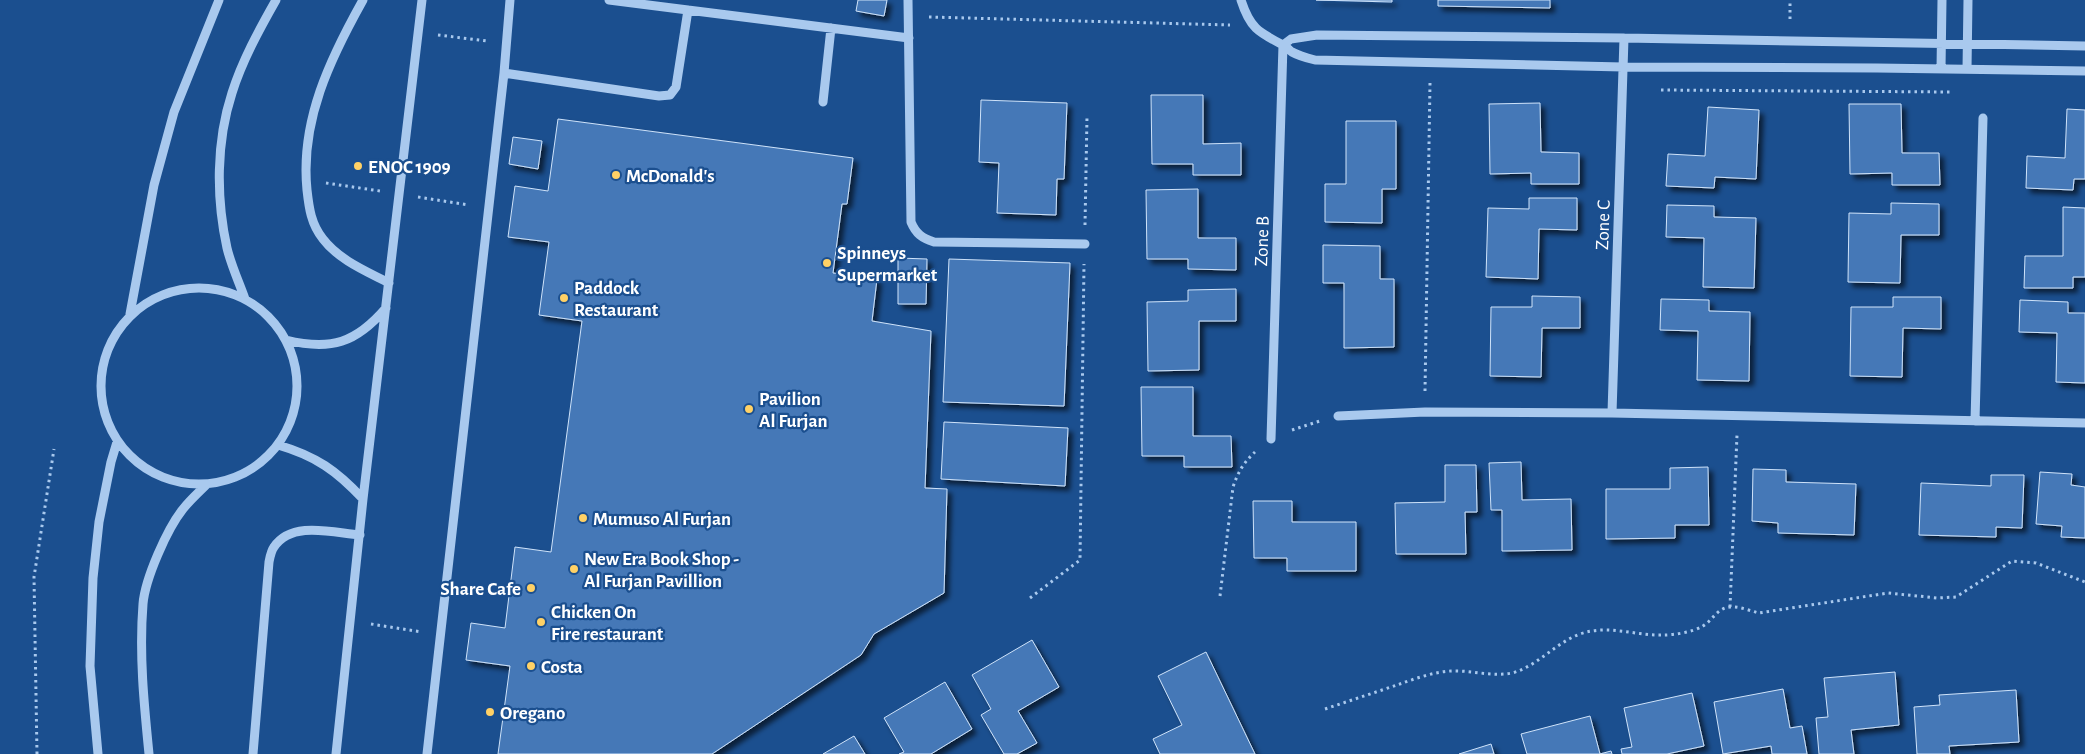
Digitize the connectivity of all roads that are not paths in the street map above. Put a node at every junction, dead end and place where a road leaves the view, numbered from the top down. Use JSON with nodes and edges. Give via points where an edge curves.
{"nodes":[{"id":1,"x":219,"y":0,"type":"edge"},
{"id":2,"x":276,"y":0,"type":"edge"},
{"id":3,"x":363,"y":0,"type":"edge"},
{"id":4,"x":422,"y":0,"type":"edge"},
{"id":5,"x":510,"y":0,"type":"edge"},
{"id":6,"x":609,"y":0,"type":"edge"},
{"id":7,"x":908,"y":0,"type":"edge"},
{"id":8,"x":1241,"y":0,"type":"edge"},
{"id":9,"x":1942,"y":0,"type":"edge"},
{"id":10,"x":1968,"y":0,"type":"edge"},
{"id":11,"x":637,"y":2,"type":"edge"},
{"id":12,"x":688,"y":10,"type":"junction"},
{"id":13,"x":831,"y":28,"type":"junction"},
{"id":14,"x":909,"y":38,"type":"junction"},
{"id":15,"x":1624,"y":38,"type":"junction"},
{"id":16,"x":1941,"y":44,"type":"junction"},
{"id":17,"x":1967,"y":44,"type":"junction"},
{"id":18,"x":1283,"y":45,"type":"junction"},
{"id":19,"x":2085,"y":46,"type":"edge"},
{"id":20,"x":1623,"y":67,"type":"junction"},
{"id":21,"x":1940,"y":69,"type":"junction"},
{"id":22,"x":1967,"y":69,"type":"junction"},
{"id":23,"x":2085,"y":71,"type":"edge"},
{"id":24,"x":504,"y":73,"type":"junction"},
{"id":25,"x":823,"y":102,"type":"dead end"},
{"id":26,"x":1983,"y":118,"type":"dead end"},
{"id":27,"x":1085,"y":244,"type":"road end"},
{"id":28,"x":389,"y":284,"type":"junction"},
{"id":29,"x":245,"y":299,"type":"junction"},
{"id":30,"x":386,"y":308,"type":"junction"},
{"id":31,"x":130,"y":314,"type":"junction"},
{"id":32,"x":286,"y":340,"type":"junction"},
{"id":33,"x":1612,"y":413,"type":"junction"},
{"id":34,"x":1338,"y":416,"type":"road end"},
{"id":35,"x":1974,"y":421,"type":"junction"},
{"id":36,"x":2085,"y":423,"type":"edge"},
{"id":37,"x":1271,"y":439,"type":"road end"},
{"id":38,"x":117,"y":442,"type":"junction"},
{"id":39,"x":278,"y":445,"type":"junction"},
{"id":40,"x":207,"y":484,"type":"junction"},
{"id":41,"x":363,"y":500,"type":"junction"},
{"id":42,"x":360,"y":535,"type":"junction"},
{"id":43,"x":98,"y":754,"type":"edge"},
{"id":44,"x":149,"y":754,"type":"edge"},
{"id":45,"x":252,"y":754,"type":"edge"},
{"id":46,"x":336,"y":754,"type":"edge"},
{"id":47,"x":427,"y":754,"type":"edge"}],
"edges":[{"from":1,"to":31,"type":"street","via":[[174,112],[154,185]]},
{"from":2,"to":29,"type":"street","via":[[251,45],[232,94],[221,145],[220,198],[226,241]]},
{"from":3,"to":28,"type":"street","via":[[326,72],[309,127],[306,180],[310,216],[323,239],[343,259]]},
{"from":4,"to":28,"type":"street"},
{"from":5,"to":24,"type":"street"},
{"from":6,"to":11,"type":"street"},
{"from":7,"to":14,"type":"street"},
{"from":8,"to":18,"type":"street","via":[[1253,25],[1265,37]]},
{"from":9,"to":16,"type":"street"},
{"from":10,"to":17,"type":"street"},
{"from":11,"to":12,"type":"street"},
{"from":12,"to":13,"type":"street"},
{"from":12,"to":24,"type":"street","via":[[676,87],[670,95]]},
{"from":13,"to":14,"type":"street"},
{"from":13,"to":25,"type":"street"},
{"from":14,"to":27,"type":"street","via":[[911,222],[918,236],[934,242]]},
{"from":15,"to":16,"type":"street"},
{"from":15,"to":18,"type":"street","via":[[1317,35],[1292,39]]},
{"from":15,"to":20,"type":"street","name":"Zone C"},
{"from":16,"to":17,"type":"street"},
{"from":16,"to":21,"type":"street"},
{"from":17,"to":19,"type":"street"},
{"from":17,"to":22,"type":"street"},
{"from":18,"to":20,"type":"street","via":[[1298,55],[1315,60]]},
{"from":18,"to":37,"type":"street","name":"Zone B"},
{"from":20,"to":21,"type":"street"},
{"from":20,"to":33,"type":"street","name":"Zone C"},
{"from":21,"to":22,"type":"street"},
{"from":22,"to":23,"type":"street"},
{"from":24,"to":47,"type":"street"},
{"from":26,"to":35,"type":"street"},
{"from":28,"to":30,"type":"street"},
{"from":29,"to":31,"type":"street","via":[[197,288],[173,291],[150,300]]},
{"from":29,"to":32,"type":"street","via":[[268,316]]},
{"from":30,"to":32,"type":"street","via":[[371,325],[352,338],[331,344],[308,345]]},
{"from":30,"to":41,"type":"street"},
{"from":31,"to":38,"type":"street","via":[[113,336],[102,362],[100,389],[104,417]]},
{"from":32,"to":39,"type":"street","via":[[296,366],[297,394],[292,420]]},
{"from":33,"to":34,"type":"street","via":[[1425,412]]},
{"from":33,"to":35,"type":"street"},
{"from":35,"to":36,"type":"street"},
{"from":38,"to":40,"type":"street","via":[[135,461],[156,475],[181,483]]},
{"from":38,"to":43,"type":"street","via":[[99,522],[93,578],[90,666]]},
{"from":39,"to":40,"type":"street","via":[[259,464],[235,478]]},
{"from":39,"to":41,"type":"street","via":[[303,452],[326,464]]},
{"from":40,"to":44,"type":"street","via":[[183,509],[166,538],[143,602],[142,680]]},
{"from":41,"to":42,"type":"street"},
{"from":42,"to":45,"type":"street","via":[[304,530],[288,534],[274,547],[268,562]]},
{"from":42,"to":46,"type":"street"}]}
